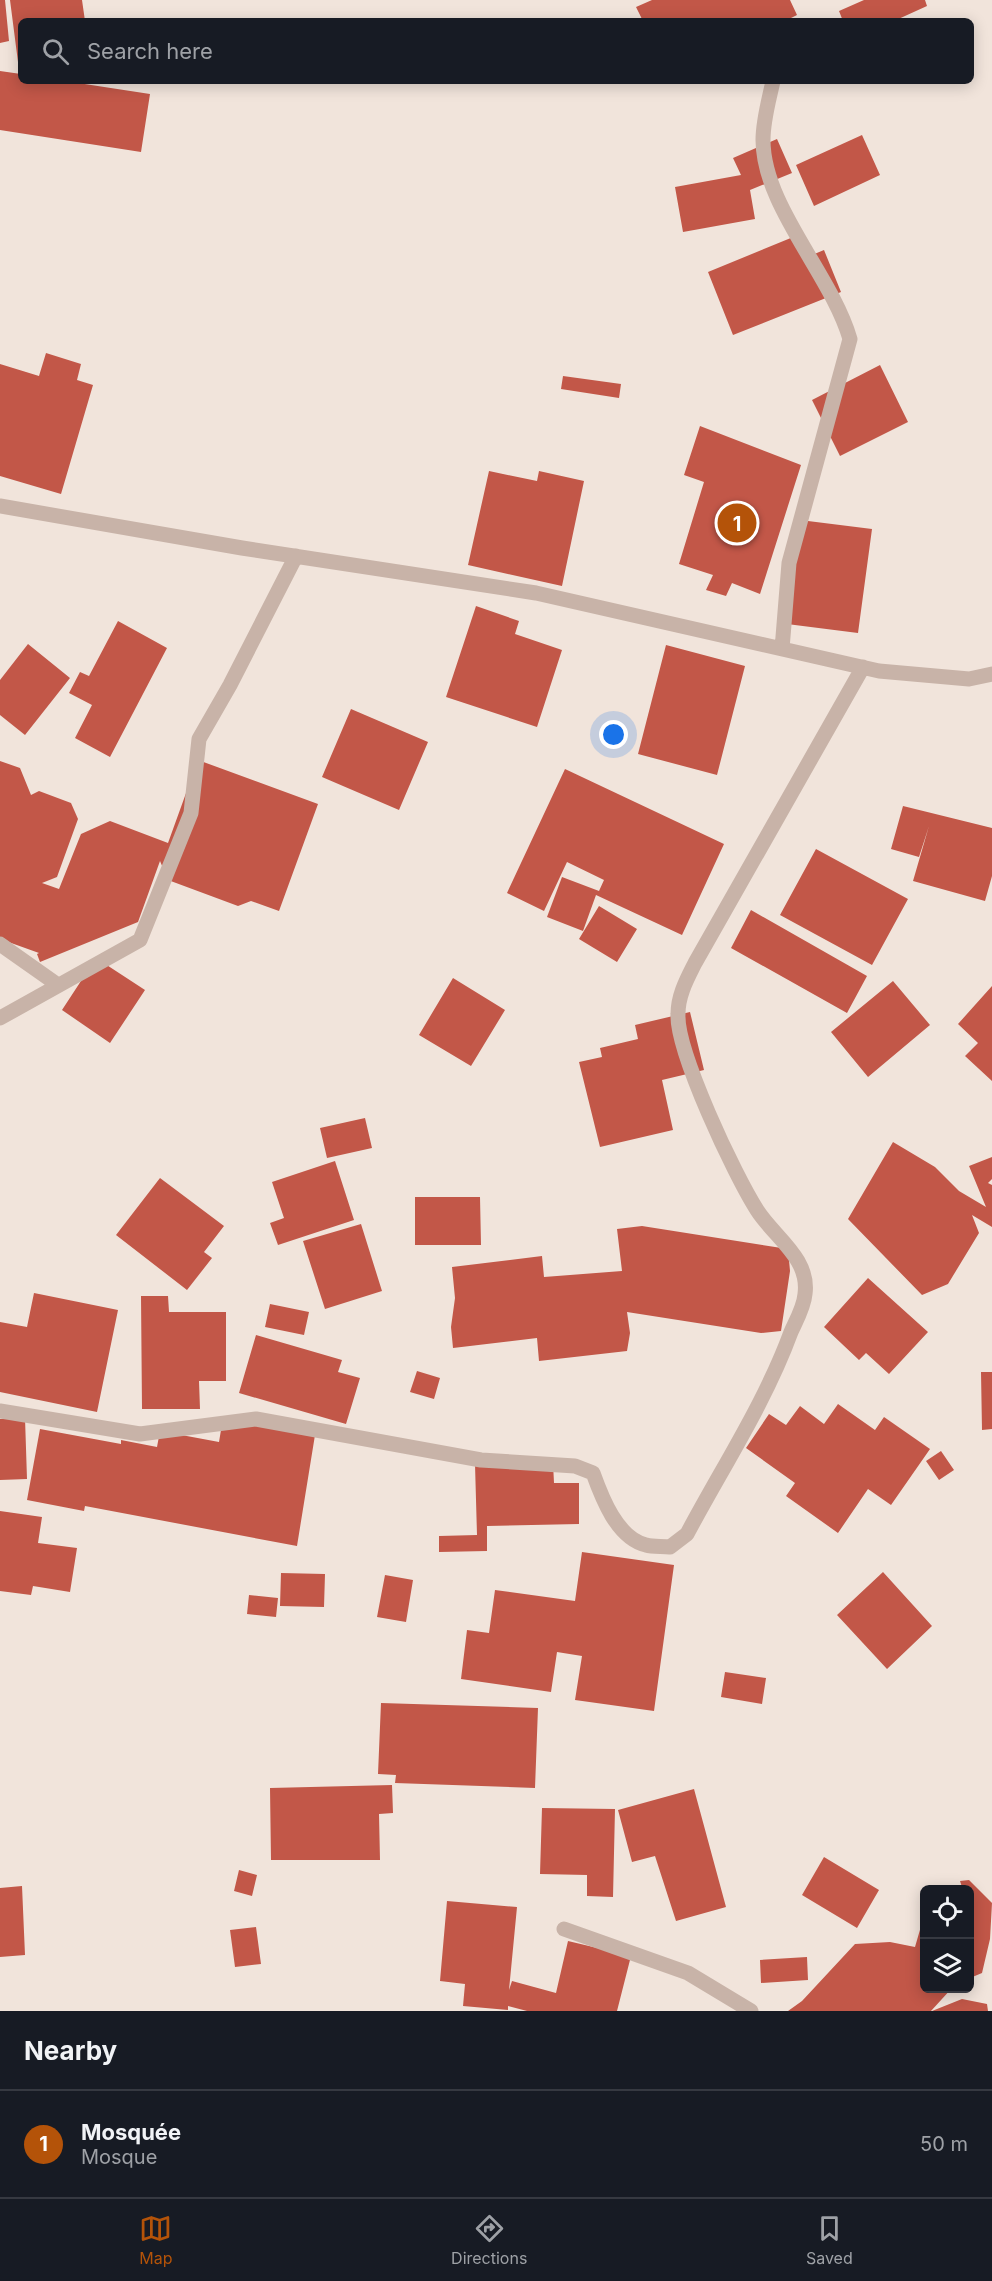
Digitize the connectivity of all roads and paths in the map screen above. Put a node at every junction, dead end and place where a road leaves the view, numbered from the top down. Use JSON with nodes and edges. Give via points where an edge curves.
{"nodes":[{"id":1,"x":772,"y":84,"type":"edge"},
{"id":2,"x":0,"y":506,"type":"edge"},
{"id":3,"x":296,"y":556,"type":"junction"},
{"id":4,"x":782,"y":649,"type":"junction"},
{"id":5,"x":862,"y":667,"type":"junction"},
{"id":6,"x":992,"y":674,"type":"edge"},
{"id":7,"x":0,"y":944,"type":"edge"},
{"id":8,"x":58,"y":985,"type":"junction"},
{"id":9,"x":0,"y":1018,"type":"edge"},
{"id":10,"x":0,"y":1411,"type":"edge"},
{"id":11,"x":564,"y":1929,"type":"dead end"},
{"id":12,"x":751,"y":2011,"type":"edge"}],
"edges":[{"from":1,"to":4,"type":"street","via":[[763,139],[765,165],[784,209],[843,313],[850,339],[789,563]]},
{"from":2,"to":3,"type":"street"},
{"from":3,"to":4,"type":"street","via":[[536,593]]},
{"from":3,"to":8,"type":"street","via":[[199,739],[191,813],[140,940]]},
{"from":4,"to":5,"type":"street"},
{"from":5,"to":6,"type":"street","via":[[969,679]]},
{"from":5,"to":10,"type":"street","via":[[679,998],[677,1016],[683,1048],[732,1166],[758,1211],[800,1262],[805,1279],[805,1295],[780,1362],[687,1534],[670,1547],[644,1545],[622,1530],[593,1473],[575,1466],[481,1460],[256,1419],[140,1434]]},
{"from":7,"to":8,"type":"street"},
{"from":8,"to":9,"type":"street"},
{"from":11,"to":12,"type":"street","via":[[688,1973]]}]}
